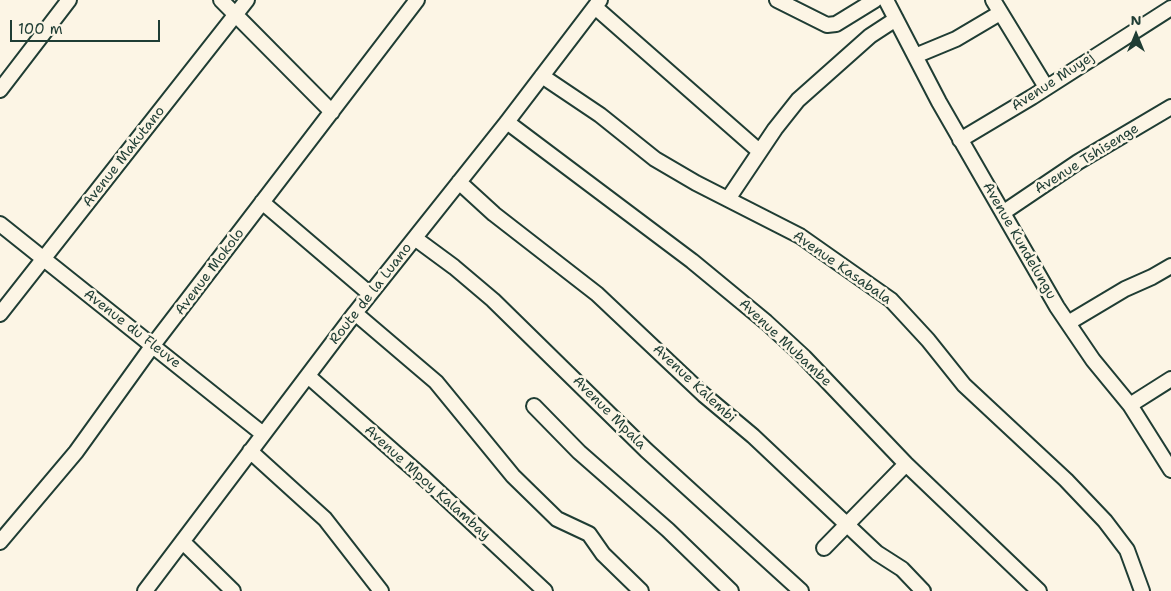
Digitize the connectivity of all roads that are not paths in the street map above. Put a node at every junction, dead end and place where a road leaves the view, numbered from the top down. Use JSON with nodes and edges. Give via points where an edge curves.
{"nodes":[{"id":1,"x":69,"y":0,"type":"edge"},
{"id":2,"x":222,"y":0,"type":"edge"},
{"id":3,"x":247,"y":0,"type":"edge"},
{"id":4,"x":417,"y":0,"type":"edge"},
{"id":5,"x":777,"y":0,"type":"edge"},
{"id":6,"x":875,"y":0,"type":"edge"},
{"id":7,"x":886,"y":0,"type":"edge"},
{"id":8,"x":992,"y":0,"type":"edge"},
{"id":9,"x":598,"y":3,"type":"edge"},
{"id":10,"x":1171,"y":8,"type":"edge"},
{"id":11,"x":1000,"y":13,"type":"junction"},
{"id":12,"x":235,"y":15,"type":"junction"},
{"id":13,"x":896,"y":18,"type":"junction"},
{"id":14,"x":915,"y":56,"type":"junction"},
{"id":15,"x":542,"y":76,"type":"junction"},
{"id":16,"x":1046,"y":87,"type":"junction"},
{"id":17,"x":0,"y":90,"type":"edge"},
{"id":18,"x":1171,"y":107,"type":"edge"},
{"id":19,"x":332,"y":112,"type":"junction"},
{"id":20,"x":507,"y":122,"type":"junction"},
{"id":21,"x":960,"y":140,"type":"junction"},
{"id":22,"x":759,"y":151,"type":"junction"},
{"id":23,"x":460,"y":182,"type":"junction"},
{"id":24,"x":728,"y":199,"type":"junction"},
{"id":25,"x":262,"y":202,"type":"junction"},
{"id":26,"x":1004,"y":212,"type":"junction"},
{"id":27,"x":0,"y":224,"type":"edge"},
{"id":28,"x":416,"y":239,"type":"junction"},
{"id":29,"x":45,"y":259,"type":"junction"},
{"id":30,"x":1171,"y":266,"type":"edge"},
{"id":31,"x":370,"y":294,"type":"junction"},
{"id":32,"x":355,"y":313,"type":"junction"},
{"id":33,"x":0,"y":314,"type":"edge"},
{"id":34,"x":1068,"y":323,"type":"junction"},
{"id":35,"x":153,"y":345,"type":"junction"},
{"id":36,"x":308,"y":376,"type":"junction"},
{"id":37,"x":1171,"y":379,"type":"edge"},
{"id":38,"x":1130,"y":405,"type":"junction"},
{"id":39,"x":534,"y":406,"type":"dead end"},
{"id":40,"x":263,"y":434,"type":"junction"},
{"id":41,"x":250,"y":451,"type":"junction"},
{"id":42,"x":906,"y":464,"type":"junction"},
{"id":43,"x":1171,"y":470,"type":"edge"},
{"id":44,"x":848,"y":524,"type":"junction"},
{"id":45,"x":0,"y":542,"type":"edge"},
{"id":46,"x":183,"y":542,"type":"junction"},
{"id":47,"x":824,"y":548,"type":"dead end"},
{"id":48,"x":145,"y":591,"type":"edge"},
{"id":49,"x":233,"y":591,"type":"edge"},
{"id":50,"x":381,"y":591,"type":"edge"},
{"id":51,"x":545,"y":591,"type":"edge"},
{"id":52,"x":642,"y":591,"type":"edge"},
{"id":53,"x":731,"y":591,"type":"edge"},
{"id":54,"x":801,"y":591,"type":"edge"},
{"id":55,"x":922,"y":591,"type":"edge"},
{"id":56,"x":1039,"y":591,"type":"edge"},
{"id":57,"x":1142,"y":591,"type":"edge"}],
"edges":[{"from":1,"to":17,"type":"street"},
{"from":2,"to":12,"type":"street"},
{"from":3,"to":12,"type":"street","name":"Avenue Makutano"},
{"from":4,"to":19,"type":"street","name":"Avenue Mokolo"},
{"from":5,"to":6,"type":"street","via":[[827,25],[836,24]]},
{"from":7,"to":13,"type":"street","name":"Avenue Kundelungu"},
{"from":8,"to":11,"type":"street"},
{"from":9,"to":15,"type":"street","name":"Route de la Luano"},
{"from":9,"to":22,"type":"street"},
{"from":10,"to":16,"type":"street","name":"Avenue Muyej"},
{"from":11,"to":14,"type":"street","via":[[956,39]]},
{"from":11,"to":16,"type":"street"},
{"from":12,"to":19,"type":"street"},
{"from":12,"to":29,"type":"street","name":"Avenue Makutano"},
{"from":13,"to":14,"type":"street","name":"Avenue Kundelungu"},
{"from":13,"to":22,"type":"street","via":[[807,90]]},
{"from":14,"to":21,"type":"street","name":"Avenue Kundelungu"},
{"from":15,"to":20,"type":"street","name":"Route de la Luano"},
{"from":15,"to":24,"type":"street","name":"Avenue Kasabala","via":[[655,158]]},
{"from":16,"to":21,"type":"street","name":"Avenue Muyej"},
{"from":18,"to":26,"type":"street","name":"Avenue Tshisenge","via":[[1078,162]]},
{"from":19,"to":25,"type":"street","name":"Avenue Mokolo"},
{"from":20,"to":23,"type":"street","name":"Route de la Luano"},
{"from":20,"to":42,"type":"street","name":"Avenue Mubambe","via":[[766,322]]},
{"from":21,"to":26,"type":"street","name":"Avenue Kundelungu"},
{"from":22,"to":24,"type":"street"},
{"from":23,"to":28,"type":"street","name":"Route de la Luano"},
{"from":23,"to":44,"type":"street","name":"Avenue Kalembi","via":[[494,214],[597,294]]},
{"from":24,"to":57,"type":"street","name":"Avenue Kasabala","via":[[800,236],[891,300],[964,385],[1105,520],[1127,550]]},
{"from":25,"to":31,"type":"street"},
{"from":25,"to":35,"type":"street","name":"Avenue Mokolo"},
{"from":26,"to":34,"type":"street","name":"Avenue Kundelungu"},
{"from":27,"to":29,"type":"street","name":"Avenue du Fleuve"},
{"from":28,"to":31,"type":"street","name":"Route de la Luano"},
{"from":28,"to":54,"type":"street","name":"Avenue Mpala","via":[[493,300],[646,450]]},
{"from":29,"to":33,"type":"street","name":"Avenue Makutano"},
{"from":29,"to":35,"type":"street","name":"Avenue du Fleuve"},
{"from":30,"to":34,"type":"street","via":[[1124,289]]},
{"from":31,"to":32,"type":"street","name":"Route de la Luano"},
{"from":32,"to":36,"type":"street","name":"Route de la Luano"},
{"from":32,"to":52,"type":"street","via":[[436,382],[513,476],[557,519],[589,534],[602,554]]},
{"from":34,"to":38,"type":"street","name":"Avenue Kundelungu"},
{"from":35,"to":40,"type":"street","name":"Avenue du Fleuve"},
{"from":35,"to":45,"type":"street","name":"Avenue Mokolo","via":[[76,452]]},
{"from":36,"to":40,"type":"street","name":"Route de la Luano"},
{"from":36,"to":51,"type":"street","name":"Avenue Mpoy Kalambay"},
{"from":37,"to":38,"type":"street"},
{"from":38,"to":43,"type":"street","name":"Avenue Kundelungu"},
{"from":39,"to":53,"type":"street"},
{"from":40,"to":41,"type":"street","name":"Route de la Luano"},
{"from":41,"to":46,"type":"street","name":"Route de la Luano"},
{"from":41,"to":50,"type":"street","via":[[325,519]]},
{"from":42,"to":44,"type":"street"},
{"from":42,"to":56,"type":"street","name":"Avenue Mubambe"},
{"from":44,"to":47,"type":"street"},
{"from":44,"to":55,"type":"street","name":"Avenue Kalembi","via":[[877,553],[902,569]]},
{"from":46,"to":48,"type":"street","name":"Route de la Luano"},
{"from":46,"to":49,"type":"street"}]}
